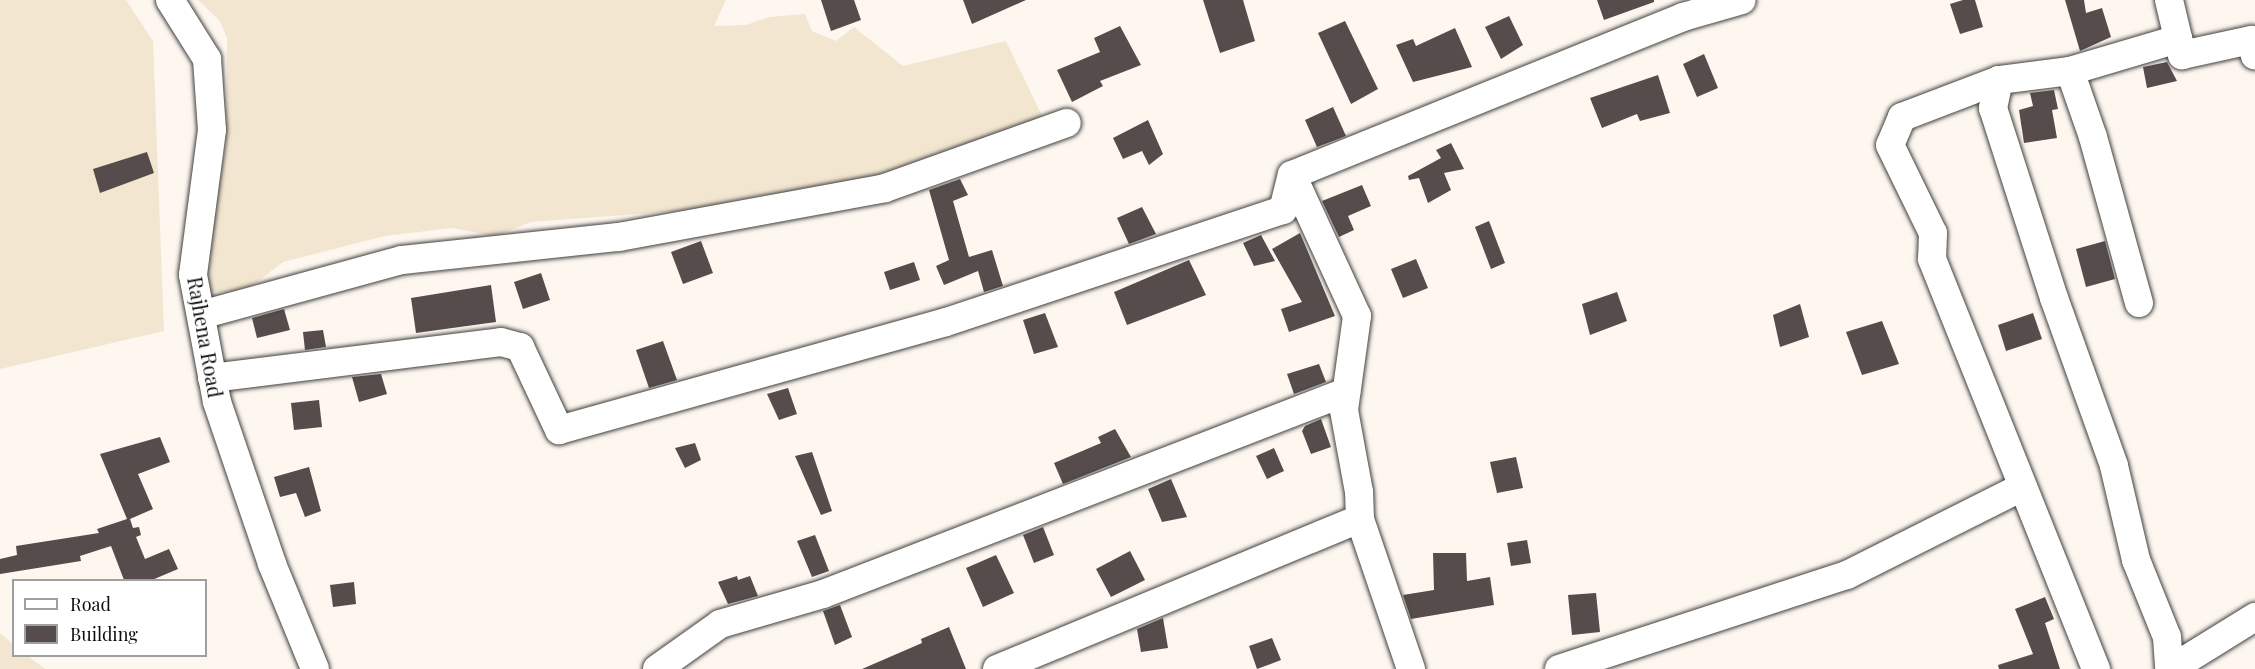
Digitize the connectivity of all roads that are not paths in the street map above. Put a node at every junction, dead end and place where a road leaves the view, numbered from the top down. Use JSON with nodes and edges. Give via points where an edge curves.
{"nodes":[{"id":1,"x":170,"y":0,"type":"edge"},
{"id":2,"x":1742,"y":0,"type":"edge"},
{"id":3,"x":2169,"y":0,"type":"edge"},
{"id":4,"x":1679,"y":9,"type":"edge"},
{"id":5,"x":2178,"y":39,"type":"junction"},
{"id":6,"x":2254,"y":45,"type":"edge"},
{"id":7,"x":2070,"y":71,"type":"junction"},
{"id":8,"x":1999,"y":80,"type":"junction"},
{"id":9,"x":1067,"y":123,"type":"dead end"},
{"id":10,"x":1292,"y":175,"type":"junction"},
{"id":11,"x":2139,"y":303,"type":"dead end"},
{"id":12,"x":201,"y":315,"type":"junction"},
{"id":13,"x":212,"y":378,"type":"junction"},
{"id":14,"x":1346,"y":392,"type":"junction"},
{"id":15,"x":2022,"y":487,"type":"junction"},
{"id":16,"x":1360,"y":519,"type":"junction"},
{"id":17,"x":2255,"y":617,"type":"edge"},
{"id":18,"x":315,"y":669,"type":"edge"},
{"id":19,"x":657,"y":669,"type":"edge"},
{"id":20,"x":997,"y":669,"type":"edge"},
{"id":21,"x":1411,"y":669,"type":"edge"},
{"id":22,"x":1559,"y":669,"type":"edge"},
{"id":23,"x":2096,"y":669,"type":"edge"},
{"id":24,"x":2170,"y":669,"type":"edge"}],
"edges":[{"from":1,"to":12,"type":"street","name":"Rajhena Road","via":[[207,59],[212,130],[193,275]]},
{"from":2,"to":4,"type":"street"},
{"from":3,"to":5,"type":"street"},
{"from":4,"to":10,"type":"street"},
{"from":5,"to":6,"type":"street","via":[[2182,55]]},
{"from":5,"to":7,"type":"street"},
{"from":7,"to":8,"type":"street"},
{"from":7,"to":11,"type":"street","via":[[2093,137]]},
{"from":8,"to":15,"type":"street","via":[[1902,117],[1890,145],[1933,233],[1932,259]]},
{"from":8,"to":24,"type":"street","via":[[1993,108],[2079,373],[2114,466],[2136,560],[2167,637]]},
{"from":9,"to":12,"type":"street","via":[[885,188],[619,237],[402,260]]},
{"from":10,"to":13,"type":"street","via":[[1283,210],[946,322],[559,430],[520,347],[501,342]]},
{"from":10,"to":14,"type":"street","via":[[1357,316]]},
{"from":12,"to":13,"type":"street","name":"Rajhena Road"},
{"from":13,"to":18,"type":"street","name":"Rajhena Road","via":[[273,564]]},
{"from":14,"to":16,"type":"street","via":[[1344,410]]},
{"from":14,"to":19,"type":"street","via":[[823,594],[720,624]]},
{"from":15,"to":22,"type":"street","via":[[1846,575]]},
{"from":15,"to":23,"type":"street"},
{"from":16,"to":20,"type":"street"},
{"from":16,"to":21,"type":"street"},
{"from":17,"to":24,"type":"street"}]}
